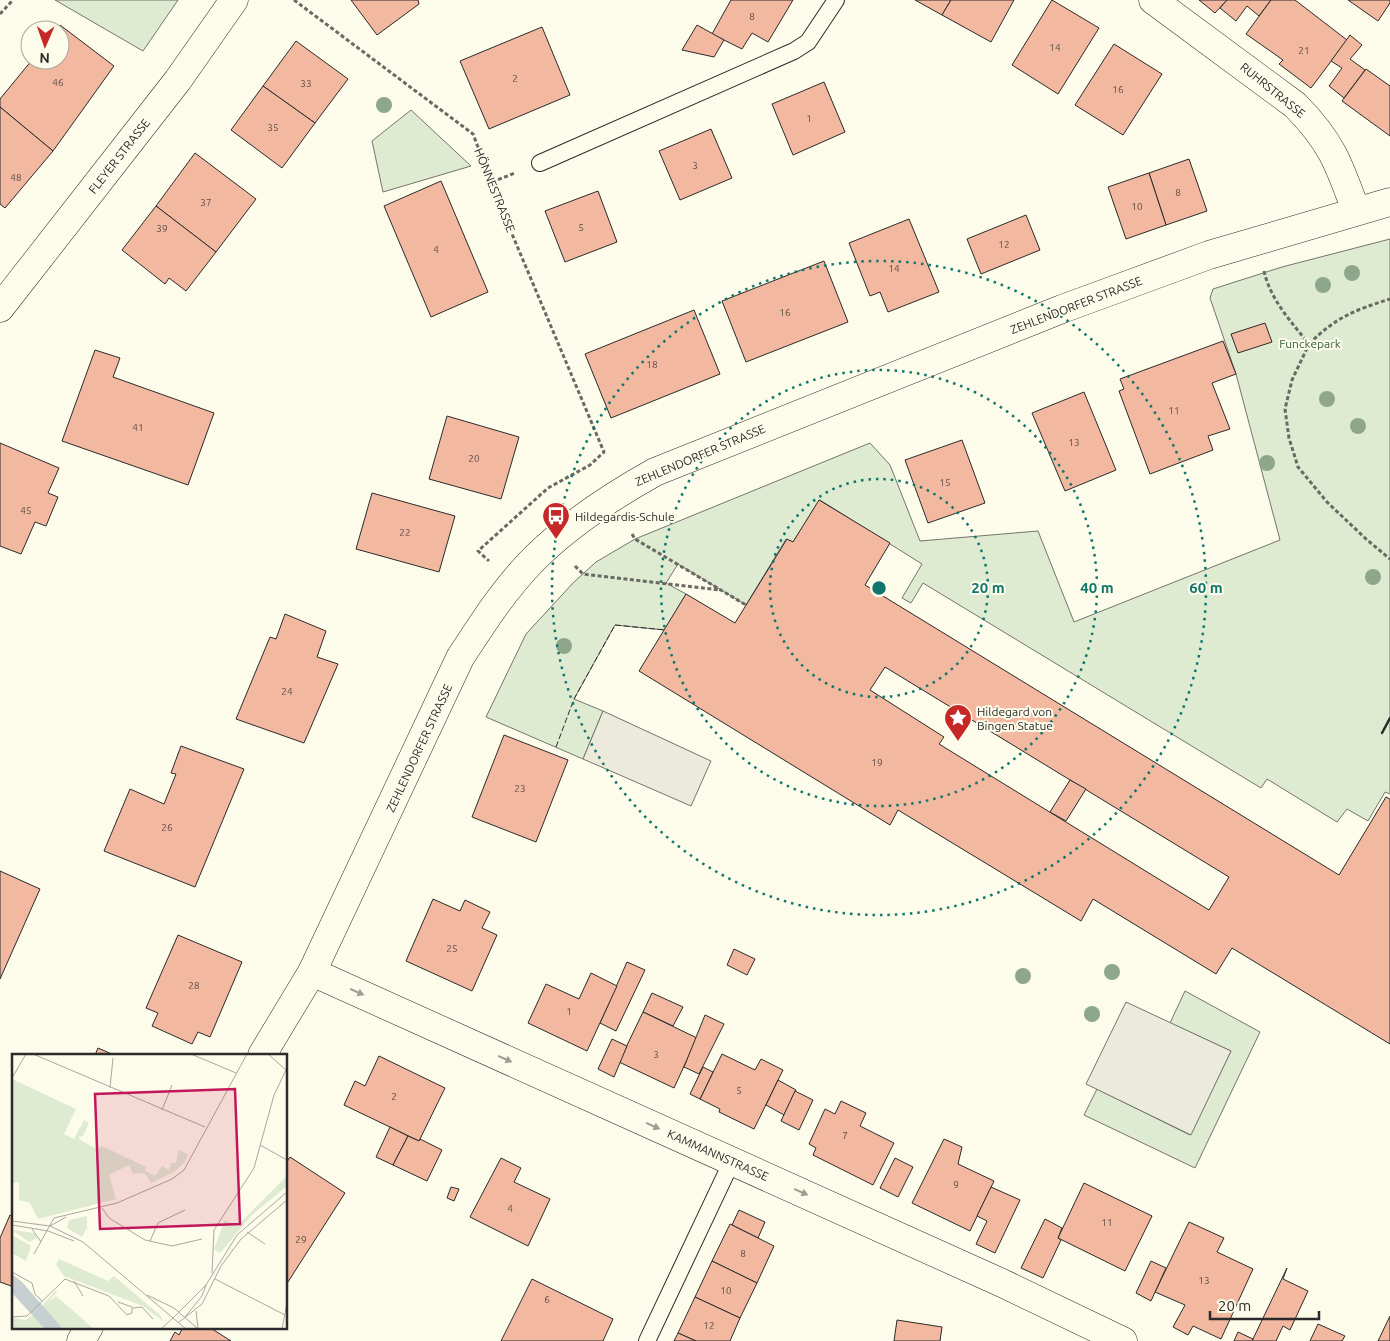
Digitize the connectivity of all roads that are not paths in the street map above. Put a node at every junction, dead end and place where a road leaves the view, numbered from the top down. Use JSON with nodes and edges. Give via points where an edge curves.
{"nodes":[{"id":1,"x":234,"y":0,"type":"edge"},
{"id":2,"x":836,"y":0,"type":"edge"},
{"id":3,"x":1153,"y":0,"type":"edge"},
{"id":4,"x":540,"y":163,"type":"dead end"},
{"id":5,"x":1390,"y":202,"type":"edge"},
{"id":6,"x":1356,"y":211,"type":"junction"},
{"id":7,"x":0,"y":308,"type":"edge"},
{"id":8,"x":312,"y":972,"type":"junction"},
{"id":9,"x":263,"y":1054,"type":"edge"},
{"id":10,"x":732,"y":1161,"type":"junction"},
{"id":11,"x":88,"y":1328,"type":"edge"},
{"id":12,"x":81,"y":1341,"type":"edge"},
{"id":13,"x":647,"y":1341,"type":"edge"},
{"id":14,"x":1123,"y":1341,"type":"edge"}],
"edges":[{"from":1,"to":7,"type":"street","name":"FLEYER STRASSE","via":[[178,80]]},
{"from":2,"to":4,"type":"lane","via":[[808,42],[794,51]]},
{"from":3,"to":6,"type":"street","name":"RUHRSTRASSE","via":[[1295,105],[1316,126],[1328,142]]},
{"from":5,"to":6,"type":"street","name":"ZEHLENDORFER STRASSE"},
{"from":6,"to":8,"type":"street","name":"ZEHLENDORFER STRASSE","via":[[1258,240],[1062,309],[655,472],[587,515],[533,560],[486,617],[460,658]]},
{"from":8,"to":9,"type":"street","name":"ZEHLENDORFER STRASSE"},
{"from":8,"to":10,"type":"street","name":"KAMMANNSTRASSE","one_way":true},
{"from":10,"to":13,"type":"lane"},
{"from":10,"to":14,"type":"street","name":"KAMMANNSTRASSE","one_way":true},
{"from":11,"to":12,"type":"street"}]}
